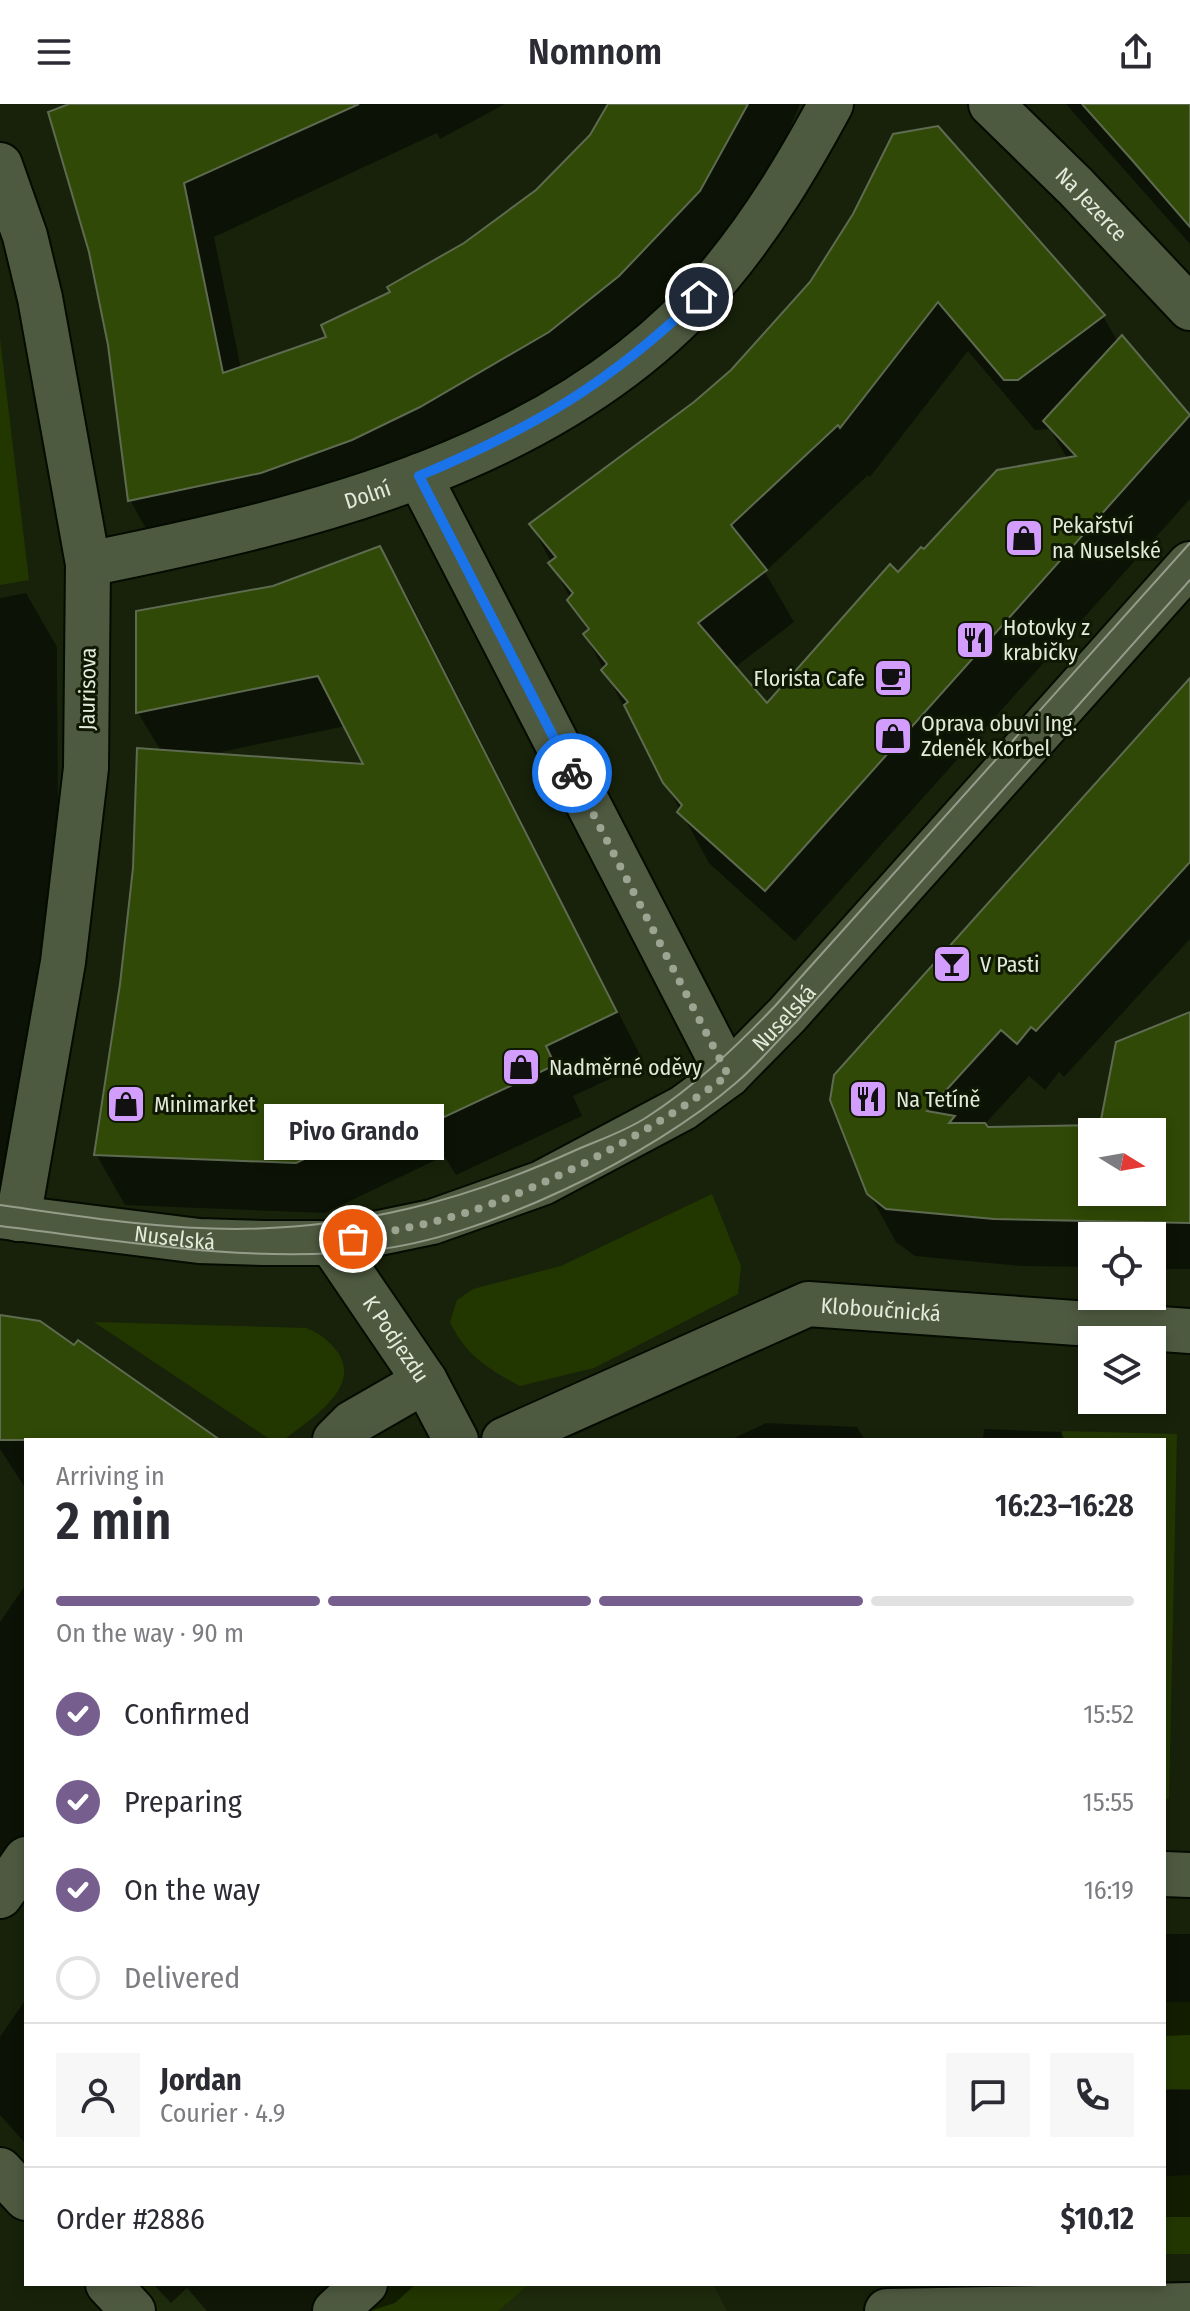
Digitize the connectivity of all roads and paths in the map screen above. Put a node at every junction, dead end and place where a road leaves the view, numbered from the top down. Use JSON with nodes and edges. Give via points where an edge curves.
{"nodes":[{"id":1,"x":831,"y":104,"type":"edge"},
{"id":2,"x":991,"y":104,"type":"edge"},
{"id":3,"x":0,"y":165,"type":"edge"},
{"id":4,"x":1190,"y":308,"type":"edge"},
{"id":5,"x":419,"y":476,"type":"junction"},
{"id":6,"x":88,"y":564,"type":"junction"},
{"id":7,"x":1190,"y":564,"type":"edge"},
{"id":8,"x":728,"y":1075,"type":"junction"},
{"id":9,"x":9,"y":1218,"type":"edge"},
{"id":10,"x":331,"y":1243,"type":"junction"},
{"id":11,"x":1190,"y":1331,"type":"edge"},
{"id":12,"x":425,"y":1381,"type":"junction"},
{"id":13,"x":337,"y":1438,"type":"edge"},
{"id":14,"x":455,"y":1438,"type":"edge"},
{"id":15,"x":508,"y":1438,"type":"edge"},
{"id":16,"x":24,"y":1862,"type":"edge"},
{"id":17,"x":1166,"y":1874,"type":"edge"},
{"id":18,"x":1190,"y":1875,"type":"edge"},
{"id":19,"x":0,"y":1896,"type":"edge"},
{"id":20,"x":0,"y":2170,"type":"edge"},
{"id":21,"x":24,"y":2196,"type":"edge"},
{"id":22,"x":110,"y":2286,"type":"edge"},
{"id":23,"x":363,"y":2286,"type":"edge"},
{"id":24,"x":879,"y":2286,"type":"edge"},
{"id":25,"x":1190,"y":2305,"type":"edge"},
{"id":26,"x":133,"y":2311,"type":"edge"},
{"id":27,"x":335,"y":2311,"type":"edge"},
{"id":28,"x":887,"y":2311,"type":"edge"}],
"edges":[{"from":1,"to":5,"type":"street","name":"Dolní","via":[[786,187],[718,277],[660,335],[582,396],[502,441]]},
{"from":2,"to":4,"type":"street","name":"Na Jezerce"},
{"from":3,"to":6,"type":"street","name":"Jaurisova","via":[[40,298]]},
{"from":5,"to":6,"type":"street","name":"Dolní","via":[[247,532]]},
{"from":5,"to":8,"type":"street"},
{"from":6,"to":9,"type":"street","name":"Jaurisova","via":[[86,768],[63,962]]},
{"from":7,"to":8,"type":"street","name":"Nuselská","via":[[955,831]]},
{"from":8,"to":10,"type":"street","name":"Nuselská","via":[[683,1108],[542,1183],[464,1213]]},
{"from":9,"to":10,"type":"street","name":"Nuselská","via":[[199,1241]]},
{"from":10,"to":12,"type":"street","name":"K Podjezdu"},
{"from":11,"to":15,"type":"street","name":"Kloboučnická","via":[[808,1304]]},
{"from":12,"to":13,"type":"street","via":[[352,1423]]},
{"from":12,"to":14,"type":"street","name":"K Podjezdu"},
{"from":16,"to":19,"type":"street"},
{"from":17,"to":18,"type":"street"},
{"from":20,"to":21,"type":"street"},
{"from":22,"to":26,"type":"street"},
{"from":23,"to":27,"type":"street"},
{"from":24,"to":28,"type":"street"},
{"from":25,"to":28,"type":"street"}]}
